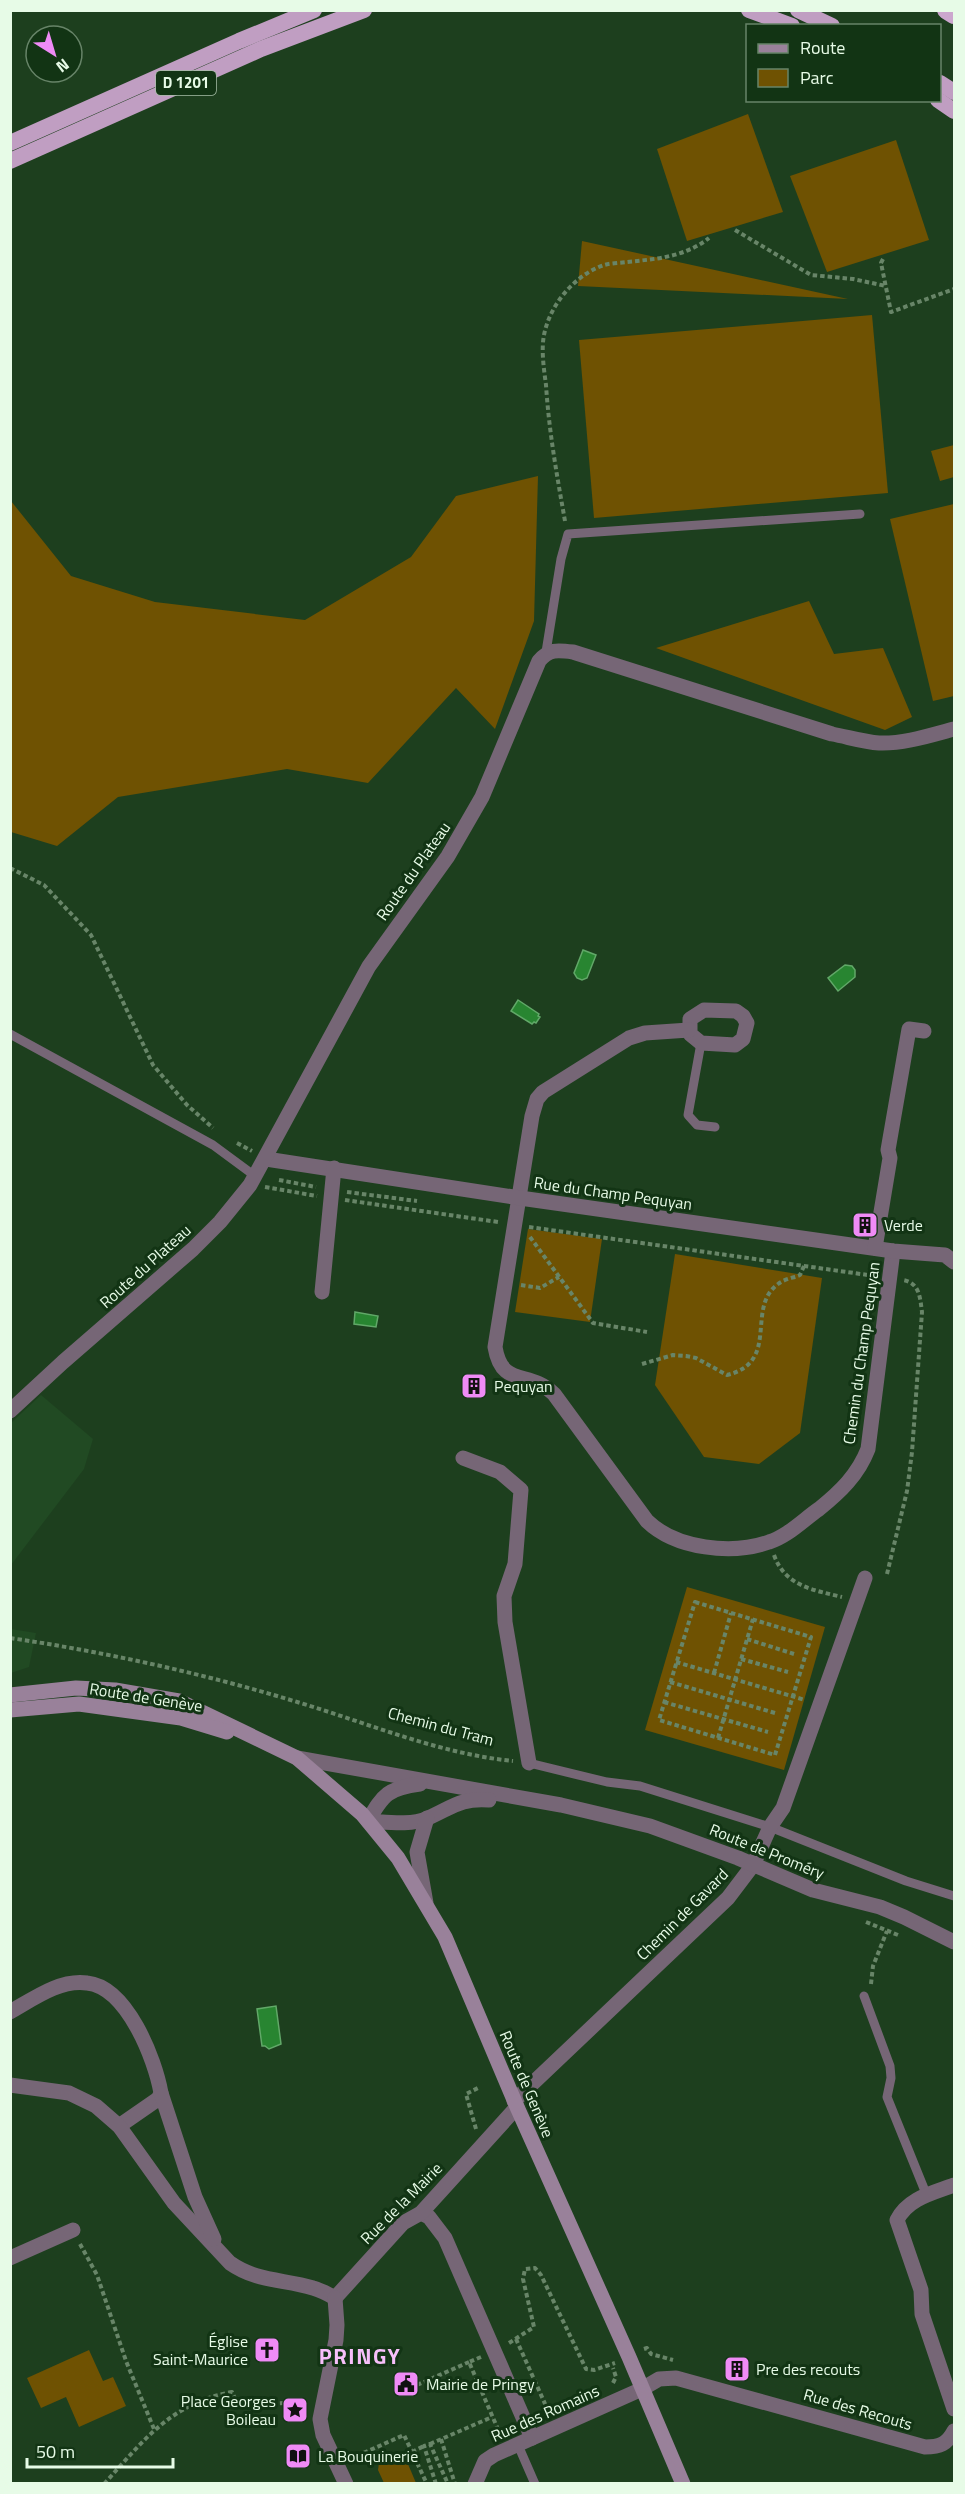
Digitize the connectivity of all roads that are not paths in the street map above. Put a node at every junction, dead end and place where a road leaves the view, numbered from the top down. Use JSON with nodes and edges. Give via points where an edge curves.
{"nodes":[{"id":1,"x":314,"y":10,"type":"edge"},
{"id":2,"x":364,"y":10,"type":"edge"},
{"id":3,"x":749,"y":10,"type":"edge"},
{"id":4,"x":798,"y":10,"type":"edge"},
{"id":5,"x":946,"y":10,"type":"edge"},
{"id":6,"x":954,"y":15,"type":"edge"},
{"id":7,"x":787,"y":24,"type":"edge"},
{"id":8,"x":828,"y":24,"type":"edge"},
{"id":9,"x":941,"y":84,"type":"edge"},
{"id":10,"x":954,"y":92,"type":"edge"},
{"id":11,"x":941,"y":102,"type":"edge"},
{"id":12,"x":954,"y":111,"type":"edge"},
{"id":13,"x":10,"y":143,"type":"edge"},
{"id":14,"x":10,"y":161,"type":"edge"},
{"id":15,"x":860,"y":514,"type":"dead end"},
{"id":16,"x":546,"y":652,"type":"junction"},
{"id":17,"x":954,"y":729,"type":"edge"},
{"id":18,"x":689,"y":1030,"type":"junction"},
{"id":19,"x":924,"y":1031,"type":"dead end"},
{"id":20,"x":10,"y":1034,"type":"edge"},
{"id":21,"x":701,"y":1043,"type":"junction"},
{"id":22,"x":715,"y":1127,"type":"dead end"},
{"id":23,"x":266,"y":1159,"type":"junction"},
{"id":24,"x":334,"y":1168,"type":"junction"},
{"id":25,"x":252,"y":1180,"type":"junction"},
{"id":26,"x":520,"y":1198,"type":"junction"},
{"id":27,"x":875,"y":1248,"type":"junction"},
{"id":28,"x":893,"y":1251,"type":"junction"},
{"id":29,"x":954,"y":1262,"type":"edge"},
{"id":30,"x":322,"y":1292,"type":"dead end"},
{"id":31,"x":10,"y":1411,"type":"edge"},
{"id":32,"x":463,"y":1458,"type":"dead end"},
{"id":33,"x":865,"y":1578,"type":"dead end"},
{"id":34,"x":10,"y":1695,"type":"edge"},
{"id":35,"x":10,"y":1710,"type":"edge"},
{"id":36,"x":273,"y":1745,"type":"junction"},
{"id":37,"x":297,"y":1758,"type":"junction"},
{"id":38,"x":529,"y":1763,"type":"joint"},
{"id":39,"x":432,"y":1782,"type":"junction"},
{"id":40,"x":561,"y":1805,"type":"junction"},
{"id":41,"x":427,"y":1818,"type":"junction"},
{"id":42,"x":368,"y":1821,"type":"junction"},
{"id":43,"x":770,"y":1827,"type":"junction"},
{"id":44,"x":753,"y":1865,"type":"junction"},
{"id":45,"x":954,"y":1896,"type":"edge"},
{"id":46,"x":426,"y":1903,"type":"junction"},
{"id":47,"x":954,"y":1942,"type":"edge"},
{"id":48,"x":864,"y":1996,"type":"road end"},
{"id":49,"x":10,"y":2012,"type":"edge"},
{"id":50,"x":10,"y":2085,"type":"edge"},
{"id":51,"x":161,"y":2093,"type":"junction"},
{"id":52,"x":515,"y":2104,"type":"junction"},
{"id":53,"x":119,"y":2126,"type":"junction"},
{"id":54,"x":954,"y":2185,"type":"edge"},
{"id":55,"x":927,"y":2196,"type":"junction"},
{"id":56,"x":421,"y":2213,"type":"junction"},
{"id":57,"x":73,"y":2230,"type":"road end"},
{"id":58,"x":219,"y":2250,"type":"junction"},
{"id":59,"x":10,"y":2258,"type":"edge"},
{"id":60,"x":335,"y":2298,"type":"junction"},
{"id":61,"x":642,"y":2389,"type":"junction"},
{"id":62,"x":954,"y":2409,"type":"edge"},
{"id":63,"x":954,"y":2431,"type":"edge"},
{"id":64,"x":519,"y":2444,"type":"junction"},
{"id":65,"x":346,"y":2484,"type":"edge"},
{"id":66,"x":475,"y":2484,"type":"edge"},
{"id":67,"x":535,"y":2484,"type":"edge"},
{"id":68,"x":683,"y":2484,"type":"edge"}],
"edges":[{"from":1,"to":13,"type":"highway","number":"D 1201"},
{"from":2,"to":14,"type":"highway","number":"D 1201","via":[[261,49]]},
{"from":3,"to":7,"type":"highway"},
{"from":4,"to":8,"type":"highway"},
{"from":5,"to":6,"type":"highway"},
{"from":9,"to":10,"type":"highway"},
{"from":11,"to":12,"type":"highway"},
{"from":15,"to":16,"type":"lane","via":[[568,534]]},
{"from":16,"to":17,"type":"street","via":[[573,651],[864,741],[900,741]]},
{"from":16,"to":23,"type":"street","name":"Route du Plateau","via":[[482,797],[448,856],[369,966]]},
{"from":18,"to":21,"type":"street"},
{"from":18,"to":21,"type":"street","via":[[690,1019],[704,1010],[736,1011],[745,1019],[746,1032],[737,1044]]},
{"from":18,"to":26,"type":"street","name":"Chemin du Champ Pequyan","via":[[636,1035],[543,1092],[532,1116]]},
{"from":19,"to":27,"type":"street","via":[[909,1029]]},
{"from":20,"to":25,"type":"lane","via":[[213,1145]]},
{"from":21,"to":22,"type":"lane","via":[[688,1115],[697,1125]]},
{"from":23,"to":24,"type":"street","name":"Rue du Champ Pequyan"},
{"from":23,"to":25,"type":"street","name":"Route du Plateau"},
{"from":24,"to":26,"type":"street","name":"Rue du Champ Pequyan"},
{"from":24,"to":30,"type":"street"},
{"from":25,"to":31,"type":"street","name":"Route du Plateau","via":[[193,1249]]},
{"from":26,"to":27,"type":"street","name":"Rue du Champ Pequyan"},
{"from":26,"to":28,"type":"street","name":"Chemin du Champ Pequyan","via":[[495,1347],[501,1368],[537,1381],[554,1394],[656,1530],[717,1550],[751,1547],[784,1536],[841,1491],[862,1466],[868,1449]]},
{"from":27,"to":28,"type":"street","name":"Rue du Champ Pequyan"},
{"from":28,"to":29,"type":"street","name":"Rue du Champ Pequyan","via":[[945,1255]]},
{"from":32,"to":38,"type":"street","via":[[500,1472],[521,1490],[515,1564],[504,1596]]},
{"from":33,"to":43,"type":"street","name":"Chemin de Gavard","via":[[783,1808]]},
{"from":34,"to":36,"type":"main road","name":"Route de Genève","via":[[76,1688],[178,1701]]},
{"from":35,"to":36,"type":"main road","name":"Route de Genève","via":[[79,1704],[181,1718]]},
{"from":36,"to":37,"type":"main road","name":"Route de Genève"},
{"from":37,"to":39,"type":"street","name":"Route de Proméry"},
{"from":37,"to":42,"type":"main road","name":"Route de Genève"},
{"from":38,"to":43,"type":"lane","via":[[640,1786]]},
{"from":39,"to":40,"type":"street","name":"Route de Proméry"},
{"from":39,"to":42,"type":"street","name":"Route de Proméry","via":[[400,1786],[380,1799]]},
{"from":40,"to":41,"type":"street","name":"Route de Proméry","via":[[473,1799]]},
{"from":40,"to":44,"type":"street","name":"Route de Proméry","via":[[650,1826]]},
{"from":41,"to":42,"type":"street","name":"Route de Proméry","via":[[397,1823]]},
{"from":41,"to":46,"type":"street","via":[[417,1852]]},
{"from":42,"to":46,"type":"main road","name":"Route de Genève","via":[[398,1858]]},
{"from":43,"to":44,"type":"street","name":"Chemin de Gavard"},
{"from":43,"to":45,"type":"lane"},
{"from":44,"to":47,"type":"street","name":"Route de Proméry","via":[[813,1890],[904,1917]]},
{"from":44,"to":52,"type":"street","name":"Chemin de Gavard","via":[[728,1898]]},
{"from":46,"to":52,"type":"main road","name":"Route de Genève"},
{"from":48,"to":55,"type":"lane","via":[[891,2066],[887,2097]]},
{"from":49,"to":51,"type":"street","via":[[69,1984],[105,1988],[119,2000],[141,2036]]},
{"from":50,"to":53,"type":"street","via":[[69,2093],[96,2106]]},
{"from":51,"to":53,"type":"street"},
{"from":51,"to":58,"type":"street","via":[[195,2196]]},
{"from":52,"to":56,"type":"street","name":"Rue de la Mairie"},
{"from":52,"to":61,"type":"main road","name":"Route de Genève"},
{"from":53,"to":58,"type":"street","via":[[174,2202]]},
{"from":54,"to":55,"type":"street"},
{"from":55,"to":62,"type":"street","via":[[907,2206],[897,2220],[921,2290],[922,2314]]},
{"from":56,"to":60,"type":"street","name":"Rue de la Mairie","via":[[403,2223]]},
{"from":56,"to":64,"type":"street","via":[[429,2217],[445,2238],[494,2351]]},
{"from":57,"to":59,"type":"street"},
{"from":58,"to":60,"type":"street","via":[[230,2263],[249,2274],[312,2288]]},
{"from":60,"to":65,"type":"street","via":[[336,2340],[320,2420]]},
{"from":61,"to":63,"type":"street","name":"Rue des Recouts","via":[[659,2379],[676,2378],[925,2447],[945,2444]]},
{"from":61,"to":64,"type":"street","name":"Rue des Romains"},
{"from":61,"to":68,"type":"main road","name":"Route de Genève"},
{"from":64,"to":66,"type":"street","name":"Rue des Romains","via":[[485,2461]]},
{"from":64,"to":67,"type":"lane"}]}
